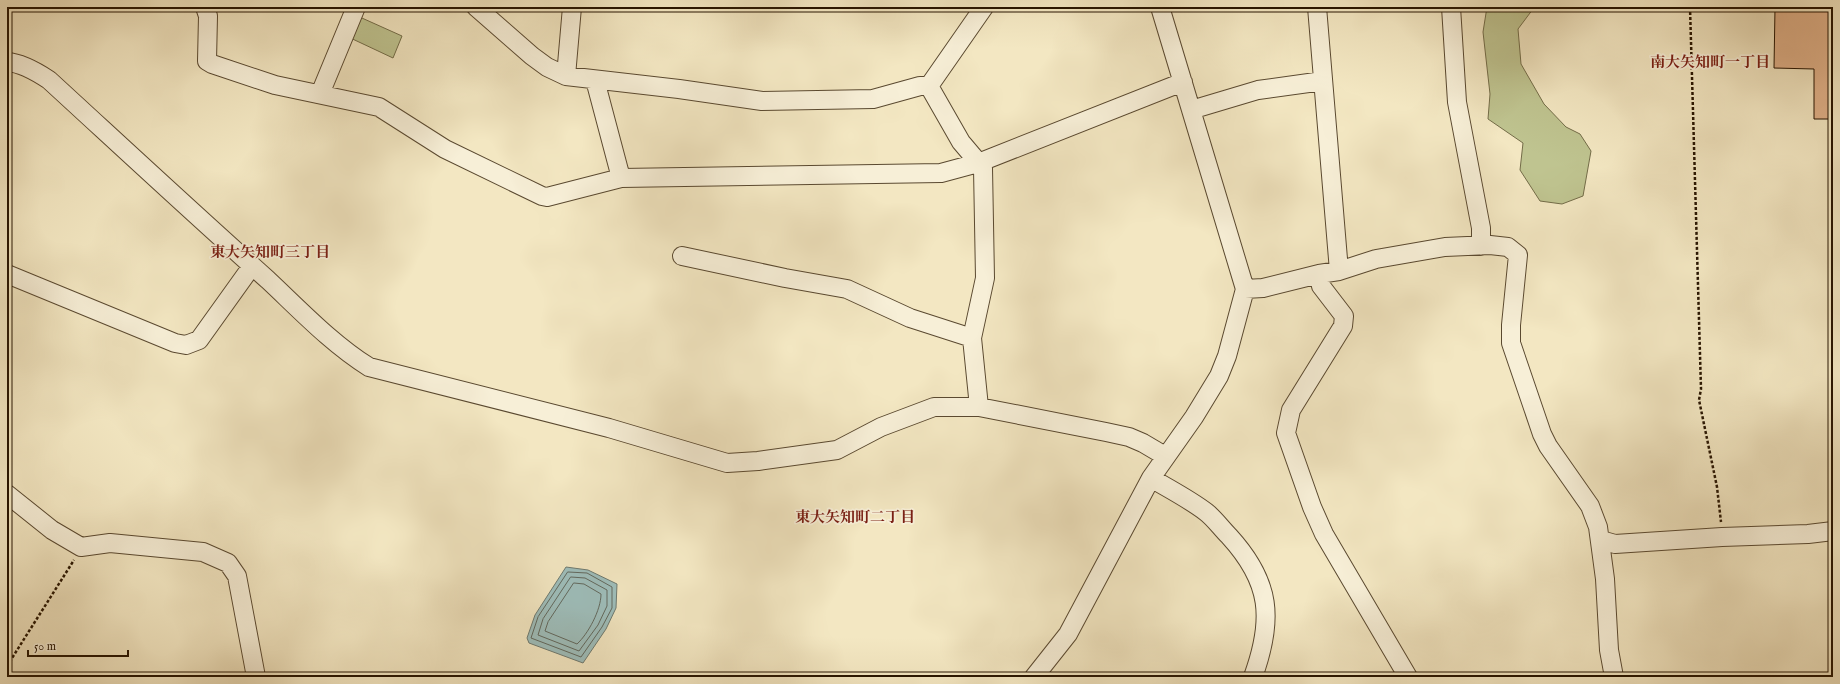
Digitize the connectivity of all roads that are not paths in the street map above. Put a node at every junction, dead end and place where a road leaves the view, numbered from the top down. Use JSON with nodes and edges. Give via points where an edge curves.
{"nodes":[{"id":1,"x":205,"y":7,"type":"edge"},
{"id":2,"x":356,"y":7,"type":"edge"},
{"id":3,"x":476,"y":7,"type":"edge"},
{"id":4,"x":572,"y":7,"type":"edge"},
{"id":5,"x":984,"y":7,"type":"edge"},
{"id":6,"x":1160,"y":7,"type":"edge"},
{"id":7,"x":1317,"y":7,"type":"edge"},
{"id":8,"x":1451,"y":7,"type":"edge"},
{"id":9,"x":7,"y":62,"type":"edge"},
{"id":10,"x":566,"y":76,"type":"junction"},
{"id":11,"x":595,"y":80,"type":"junction"},
{"id":12,"x":1323,"y":81,"type":"junction"},
{"id":13,"x":1183,"y":82,"type":"junction"},
{"id":14,"x":929,"y":86,"type":"junction"},
{"id":15,"x":320,"y":94,"type":"junction"},
{"id":16,"x":1191,"y":110,"type":"junction"},
{"id":17,"x":978,"y":163,"type":"junction"},
{"id":18,"x":621,"y":178,"type":"junction"},
{"id":19,"x":1481,"y":246,"type":"junction"},
{"id":20,"x":682,"y":256,"type":"dead end"},
{"id":21,"x":252,"y":266,"type":"junction"},
{"id":22,"x":1339,"y":271,"type":"junction"},
{"id":23,"x":7,"y":274,"type":"edge"},
{"id":24,"x":1319,"y":274,"type":"junction"},
{"id":25,"x":1245,"y":289,"type":"junction"},
{"id":26,"x":972,"y":338,"type":"junction"},
{"id":27,"x":979,"y":407,"type":"junction"},
{"id":28,"x":1165,"y":456,"type":"junction"},
{"id":29,"x":1151,"y":478,"type":"junction"},
{"id":30,"x":7,"y":494,"type":"edge"},
{"id":31,"x":1833,"y":531,"type":"edge"},
{"id":32,"x":1601,"y":540,"type":"junction"},
{"id":33,"x":256,"y":677,"type":"edge"},
{"id":34,"x":1034,"y":677,"type":"edge"},
{"id":35,"x":1253,"y":677,"type":"edge"},
{"id":36,"x":1408,"y":677,"type":"edge"},
{"id":37,"x":1614,"y":677,"type":"edge"}],
"edges":[{"from":1,"to":15,"type":"street","via":[[208,16],[207,61],[275,85]]},
{"from":2,"to":15,"type":"street"},
{"from":3,"to":10,"type":"street","via":[[532,56]]},
{"from":4,"to":10,"type":"street"},
{"from":5,"to":14,"type":"street"},
{"from":6,"to":13,"type":"street"},
{"from":7,"to":12,"type":"street"},
{"from":8,"to":19,"type":"street","via":[[1457,102],[1481,228]]},
{"from":9,"to":21,"type":"street","via":[[36,71],[49,80]]},
{"from":10,"to":11,"type":"street"},
{"from":11,"to":14,"type":"street","via":[[762,101],[873,99],[920,86]]},
{"from":11,"to":18,"type":"street"},
{"from":12,"to":16,"type":"street","via":[[1258,90]]},
{"from":12,"to":22,"type":"street"},
{"from":13,"to":16,"type":"street"},
{"from":13,"to":17,"type":"street"},
{"from":14,"to":17,"type":"street","via":[[961,142]]},
{"from":15,"to":18,"type":"street","via":[[385,110],[445,149],[542,196],[547,197]]},
{"from":16,"to":25,"type":"street"},
{"from":17,"to":18,"type":"street","via":[[931,174]]},
{"from":17,"to":26,"type":"street","via":[[983,168],[985,278]]},
{"from":19,"to":22,"type":"street","via":[[1425,249],[1376,259]]},
{"from":19,"to":32,"type":"street","via":[[1508,247],[1518,255],[1511,325],[1514,351],[1542,434],[1560,465],[1590,506]]},
{"from":20,"to":26,"type":"street","via":[[847,289],[910,318]]},
{"from":21,"to":23,"type":"street","via":[[199,340],[186,345],[175,343]]},
{"from":21,"to":27,"type":"street","via":[[328,335],[369,367],[608,428],[727,463],[837,450],[881,427],[934,407]]},
{"from":22,"to":24,"type":"street"},
{"from":24,"to":25,"type":"street","via":[[1262,288]]},
{"from":24,"to":36,"type":"street","via":[[1321,286],[1344,316],[1343,326],[1291,410],[1286,433],[1324,534]]},
{"from":25,"to":28,"type":"street","via":[[1219,376],[1194,417]]},
{"from":26,"to":27,"type":"street"},
{"from":27,"to":28,"type":"street","via":[[1129,437]]},
{"from":28,"to":29,"type":"street"},
{"from":29,"to":34,"type":"street","via":[[1068,634]]},
{"from":29,"to":35,"type":"street","via":[[1206,512],[1245,554],[1259,579],[1267,612],[1259,661]]},
{"from":30,"to":33,"type":"street","via":[[52,530],[81,547],[110,543],[180,549],[203,552],[228,563],[236,576]]},
{"from":31,"to":32,"type":"street","via":[[1615,544]]},
{"from":32,"to":37,"type":"street","via":[[1609,650]]}]}
